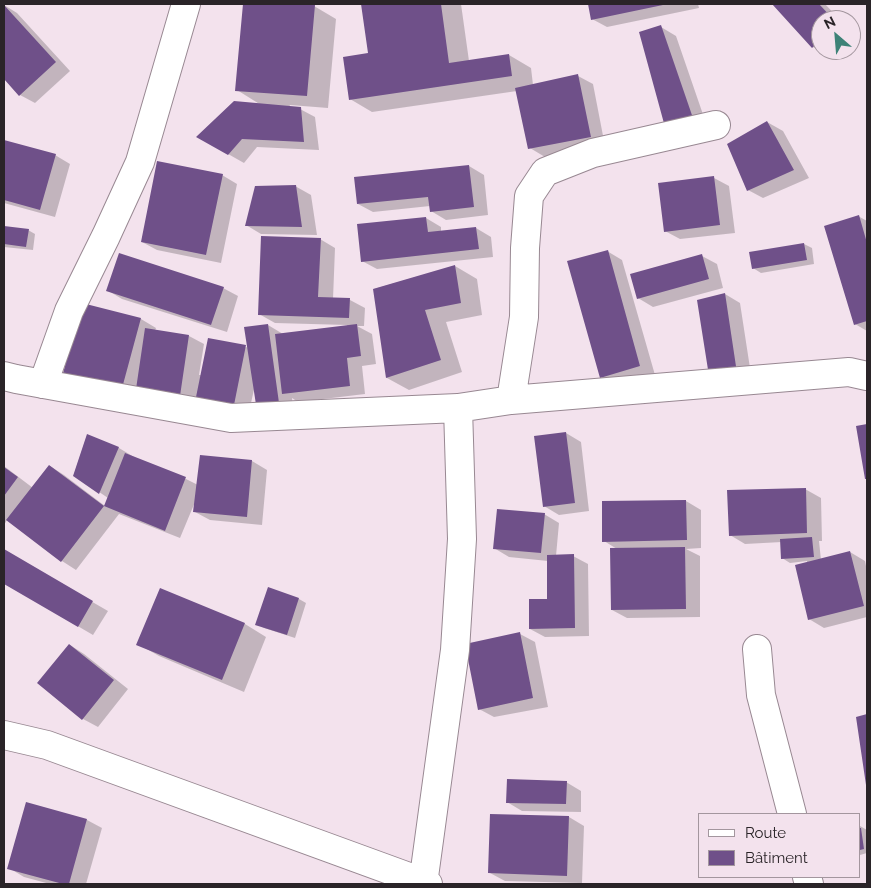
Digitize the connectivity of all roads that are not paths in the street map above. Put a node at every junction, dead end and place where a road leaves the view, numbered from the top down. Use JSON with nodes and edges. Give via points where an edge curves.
{"nodes":[{"id":1,"x":186,"y":4,"type":"edge"},
{"id":2,"x":716,"y":124,"type":"dead end"},
{"id":3,"x":4,"y":376,"type":"edge"},
{"id":4,"x":867,"y":376,"type":"edge"},
{"id":5,"x":43,"y":384,"type":"junction"},
{"id":6,"x":510,"y":400,"type":"junction"},
{"id":7,"x":458,"y":408,"type":"junction"},
{"id":8,"x":757,"y":649,"type":"dead end"},
{"id":9,"x":4,"y":735,"type":"edge"},
{"id":10,"x":792,"y":813,"type":"edge"},
{"id":11,"x":424,"y":884,"type":"edge"}],
"edges":[{"from":1,"to":5,"type":"street","via":[[140,162],[69,311]]},
{"from":2,"to":6,"type":"street","via":[[594,153],[546,172],[530,196],[524,248],[524,317]]},
{"from":3,"to":5,"type":"street"},
{"from":4,"to":6,"type":"street","via":[[849,372]]},
{"from":5,"to":7,"type":"street","via":[[231,418]]},
{"from":6,"to":7,"type":"street"},
{"from":7,"to":11,"type":"street","via":[[462,539],[455,650]]},
{"from":8,"to":10,"type":"street","via":[[762,695]]},
{"from":9,"to":11,"type":"street","via":[[46,745]]}]}
